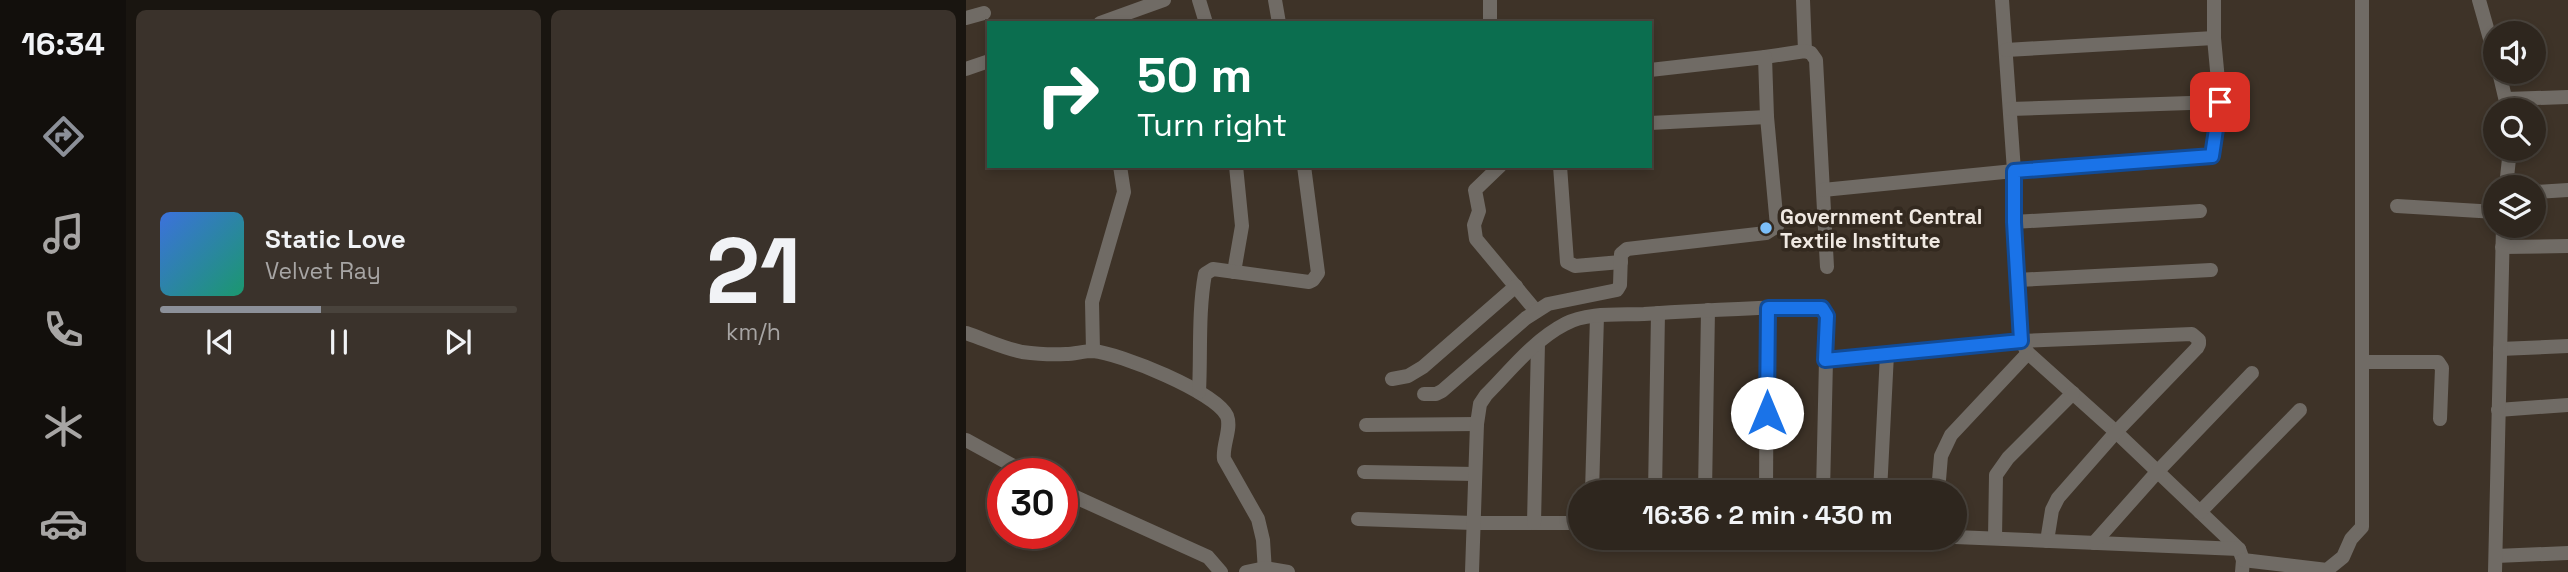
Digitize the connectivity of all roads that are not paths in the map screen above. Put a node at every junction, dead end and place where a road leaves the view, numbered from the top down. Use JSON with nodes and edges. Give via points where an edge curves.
{"nodes":[{"id":1,"x":1164,"y":0,"type":"edge"},
{"id":2,"x":1199,"y":0,"type":"edge"},
{"id":3,"x":1275,"y":0,"type":"edge"},
{"id":4,"x":1490,"y":0,"type":"edge"},
{"id":5,"x":1803,"y":0,"type":"edge"},
{"id":6,"x":2002,"y":0,"type":"edge"},
{"id":7,"x":2214,"y":0,"type":"edge"},
{"id":8,"x":2362,"y":0,"type":"edge"},
{"id":9,"x":2479,"y":0,"type":"edge"},
{"id":10,"x":984,"y":13,"type":"dead end"},
{"id":11,"x":966,"y":18,"type":"edge"},
{"id":12,"x":1106,"y":21,"type":"edge"},
{"id":13,"x":1205,"y":21,"type":"edge"},
{"id":14,"x":1279,"y":21,"type":"edge"},
{"id":15,"x":1490,"y":21,"type":"edge"},
{"id":16,"x":2485,"y":21,"type":"edge"},
{"id":17,"x":2214,"y":38,"type":"junction"},
{"id":18,"x":2006,"y":50,"type":"junction"},
{"id":19,"x":1805,"y":51,"type":"junction"},
{"id":20,"x":1765,"y":57,"type":"junction"},
{"id":21,"x":987,"y":62,"type":"edge"},
{"id":22,"x":966,"y":69,"type":"edge"},
{"id":23,"x":1652,"y":70,"type":"edge"},
{"id":24,"x":2568,"y":97,"type":"edge"},
{"id":25,"x":2546,"y":100,"type":"edge"},
{"id":26,"x":2220,"y":102,"type":"junction"},
{"id":27,"x":2010,"y":109,"type":"junction"},
{"id":28,"x":1767,"y":117,"type":"junction"},
{"id":29,"x":1652,"y":123,"type":"edge"},
{"id":30,"x":1120,"y":168,"type":"edge"},
{"id":31,"x":1236,"y":168,"type":"edge"},
{"id":32,"x":1304,"y":168,"type":"edge"},
{"id":33,"x":1498,"y":168,"type":"edge"},
{"id":34,"x":1560,"y":168,"type":"edge"},
{"id":35,"x":2014,"y":171,"type":"junction"},
{"id":36,"x":1823,"y":190,"type":"junction"},
{"id":37,"x":2568,"y":190,"type":"edge"},
{"id":38,"x":2546,"y":191,"type":"edge"},
{"id":39,"x":2397,"y":206,"type":"dead end"},
{"id":40,"x":2200,"y":211,"type":"dead end"},
{"id":41,"x":2483,"y":211,"type":"edge"},
{"id":42,"x":2014,"y":222,"type":"junction"},
{"id":43,"x":2502,"y":238,"type":"edge"},
{"id":44,"x":2568,"y":246,"type":"edge"},
{"id":45,"x":2502,"y":247,"type":"junction"},
{"id":46,"x":1621,"y":262,"type":"junction"},
{"id":47,"x":1828,"y":267,"type":"dead end"},
{"id":48,"x":2211,"y":270,"type":"dead end"},
{"id":49,"x":1234,"y":272,"type":"junction"},
{"id":50,"x":2017,"y":280,"type":"junction"},
{"id":51,"x":1516,"y":286,"type":"junction"},
{"id":52,"x":1768,"y":308,"type":"junction"},
{"id":53,"x":1707,"y":310,"type":"junction"},
{"id":54,"x":1536,"y":311,"type":"junction"},
{"id":55,"x":1658,"y":313,"type":"junction"},
{"id":56,"x":1597,"y":316,"type":"junction"},
{"id":57,"x":966,"y":333,"type":"edge"},
{"id":58,"x":1538,"y":343,"type":"junction"},
{"id":59,"x":2568,"y":346,"type":"edge"},
{"id":60,"x":2024,"y":347,"type":"junction"},
{"id":61,"x":2500,"y":349,"type":"junction"},
{"id":62,"x":1093,"y":351,"type":"junction"},
{"id":63,"x":1887,"y":354,"type":"junction"},
{"id":64,"x":1825,"y":360,"type":"junction"},
{"id":65,"x":2362,"y":362,"type":"junction"},
{"id":66,"x":2252,"y":373,"type":"dead end"},
{"id":67,"x":1392,"y":379,"type":"dead end"},
{"id":68,"x":1199,"y":392,"type":"junction"},
{"id":69,"x":2073,"y":393,"type":"junction"},
{"id":70,"x":1424,"y":394,"type":"dead end"},
{"id":71,"x":2568,"y":405,"type":"edge"},
{"id":72,"x":2300,"y":410,"type":"dead end"},
{"id":73,"x":2498,"y":410,"type":"junction"},
{"id":74,"x":2440,"y":419,"type":"dead end"},
{"id":75,"x":1477,"y":424,"type":"junction"},
{"id":76,"x":1366,"y":425,"type":"dead end"},
{"id":77,"x":2116,"y":432,"type":"junction"},
{"id":78,"x":966,"y":440,"type":"edge"},
{"id":79,"x":999,"y":458,"type":"edge"},
{"id":80,"x":2158,"y":471,"type":"junction"},
{"id":81,"x":1364,"y":472,"type":"dead end"},
{"id":82,"x":1475,"y":474,"type":"junction"},
{"id":83,"x":1592,"y":480,"type":"edge"},
{"id":84,"x":1655,"y":480,"type":"edge"},
{"id":85,"x":1704,"y":480,"type":"edge"},
{"id":86,"x":1766,"y":480,"type":"edge"},
{"id":87,"x":1822,"y":480,"type":"edge"},
{"id":88,"x":1881,"y":480,"type":"edge"},
{"id":89,"x":1939,"y":480,"type":"edge"},
{"id":90,"x":1078,"y":498,"type":"edge"},
{"id":91,"x":2200,"y":512,"type":"junction"},
{"id":92,"x":1358,"y":519,"type":"dead end"},
{"id":93,"x":1473,"y":523,"type":"junction"},
{"id":94,"x":1534,"y":523,"type":"junction"},
{"id":95,"x":1568,"y":523,"type":"edge"},
{"id":96,"x":1967,"y":537,"type":"edge"},
{"id":97,"x":1995,"y":538,"type":"junction"},
{"id":98,"x":2047,"y":541,"type":"junction"},
{"id":99,"x":2094,"y":543,"type":"junction"},
{"id":100,"x":2568,"y":553,"type":"edge"},
{"id":101,"x":2496,"y":556,"type":"junction"},
{"id":102,"x":2241,"y":560,"type":"edge"},
{"id":103,"x":1265,"y":570,"type":"edge"},
{"id":104,"x":1221,"y":572,"type":"edge"},
{"id":105,"x":1246,"y":572,"type":"edge"},
{"id":106,"x":1288,"y":572,"type":"edge"},
{"id":107,"x":1472,"y":572,"type":"edge"},
{"id":108,"x":2495,"y":572,"type":"edge"}],
"edges":[{"from":1,"to":12,"type":"street"},
{"from":2,"to":13,"type":"street"},
{"from":3,"to":14,"type":"street"},
{"from":4,"to":15,"type":"street"},
{"from":5,"to":19,"type":"street"},
{"from":6,"to":18,"type":"street"},
{"from":7,"to":17,"type":"street"},
{"from":8,"to":65,"type":"street"},
{"from":9,"to":16,"type":"street"},
{"from":10,"to":11,"type":"street"},
{"from":17,"to":18,"type":"street"},
{"from":17,"to":26,"type":"street"},
{"from":18,"to":27,"type":"street"},
{"from":19,"to":20,"type":"street"},
{"from":19,"to":36,"type":"street","via":[[1816,60]]},
{"from":20,"to":23,"type":"street"},
{"from":20,"to":28,"type":"street"},
{"from":21,"to":22,"type":"street"},
{"from":24,"to":25,"type":"street"},
{"from":26,"to":27,"type":"street"},
{"from":26,"to":35,"type":"street","via":[[2212,156]]},
{"from":27,"to":35,"type":"street"},
{"from":28,"to":29,"type":"street"},
{"from":28,"to":46,"type":"street","via":[[1778,218],[1773,230],[1632,248],[1623,251]]},
{"from":30,"to":62,"type":"street","via":[[1124,192],[1092,302]]},
{"from":31,"to":49,"type":"street","via":[[1242,226]]},
{"from":32,"to":49,"type":"street","via":[[1316,277],[1308,282]]},
{"from":33,"to":51,"type":"street","via":[[1475,190],[1479,211],[1474,232]]},
{"from":34,"to":46,"type":"street","via":[[1567,262],[1575,266]]},
{"from":35,"to":36,"type":"street"},
{"from":35,"to":42,"type":"street"},
{"from":36,"to":47,"type":"street"},
{"from":37,"to":38,"type":"street"},
{"from":39,"to":41,"type":"street"},
{"from":40,"to":42,"type":"street"},
{"from":42,"to":50,"type":"street"},
{"from":43,"to":45,"type":"street"},
{"from":44,"to":45,"type":"street"},
{"from":45,"to":61,"type":"street"},
{"from":46,"to":54,"type":"street","via":[[1617,290],[1555,301]]},
{"from":48,"to":50,"type":"street"},
{"from":49,"to":68,"type":"street","via":[[1213,269],[1205,274]]},
{"from":50,"to":60,"type":"street"},
{"from":51,"to":54,"type":"street"},
{"from":51,"to":67,"type":"street","via":[[1423,367]]},
{"from":52,"to":53,"type":"street"},
{"from":52,"to":64,"type":"street","via":[[1822,308],[1827,316]]},
{"from":52,"to":86,"type":"street"},
{"from":53,"to":55,"type":"street"},
{"from":53,"to":85,"type":"street"},
{"from":54,"to":70,"type":"street","via":[[1442,391]]},
{"from":55,"to":56,"type":"street"},
{"from":55,"to":84,"type":"street"},
{"from":56,"to":58,"type":"street","via":[[1563,325]]},
{"from":56,"to":83,"type":"street"},
{"from":57,"to":62,"type":"street","via":[[1042,355]]},
{"from":58,"to":75,"type":"street","via":[[1486,395]]},
{"from":58,"to":94,"type":"street"},
{"from":59,"to":61,"type":"street"},
{"from":60,"to":63,"type":"street"},
{"from":60,"to":69,"type":"street"},
{"from":60,"to":77,"type":"street","via":[[2196,336],[2197,348]]},
{"from":60,"to":89,"type":"street","via":[[1945,444]]},
{"from":61,"to":73,"type":"street"},
{"from":62,"to":68,"type":"street","via":[[1153,370]]},
{"from":63,"to":64,"type":"street"},
{"from":63,"to":88,"type":"street"},
{"from":64,"to":87,"type":"street"},
{"from":65,"to":74,"type":"street","via":[[2438,362],[2442,368]]},
{"from":65,"to":102,"type":"street","via":[[2363,522],[2359,532],[2343,557],[2327,570]]},
{"from":66,"to":80,"type":"street"},
{"from":68,"to":103,"type":"street","via":[[1227,416],[1224,459],[1258,519]]},
{"from":69,"to":77,"type":"street"},
{"from":69,"to":97,"type":"street","via":[[1996,475]]},
{"from":71,"to":73,"type":"street"},
{"from":72,"to":91,"type":"street"},
{"from":73,"to":101,"type":"street"},
{"from":75,"to":76,"type":"street"},
{"from":75,"to":82,"type":"street"},
{"from":77,"to":80,"type":"street"},
{"from":77,"to":98,"type":"street","via":[[2058,498]]},
{"from":78,"to":79,"type":"street"},
{"from":80,"to":91,"type":"street"},
{"from":80,"to":99,"type":"street"},
{"from":81,"to":82,"type":"street"},
{"from":82,"to":93,"type":"street"},
{"from":90,"to":104,"type":"street","via":[[1208,557]]},
{"from":91,"to":102,"type":"street"},
{"from":92,"to":93,"type":"street"},
{"from":93,"to":94,"type":"street"},
{"from":93,"to":107,"type":"street"},
{"from":94,"to":95,"type":"street"},
{"from":96,"to":97,"type":"street"},
{"from":97,"to":98,"type":"street"},
{"from":98,"to":99,"type":"street"},
{"from":99,"to":102,"type":"street"},
{"from":100,"to":101,"type":"street"},
{"from":101,"to":108,"type":"street"},
{"from":103,"to":105,"type":"street"},
{"from":103,"to":106,"type":"street"}]}
